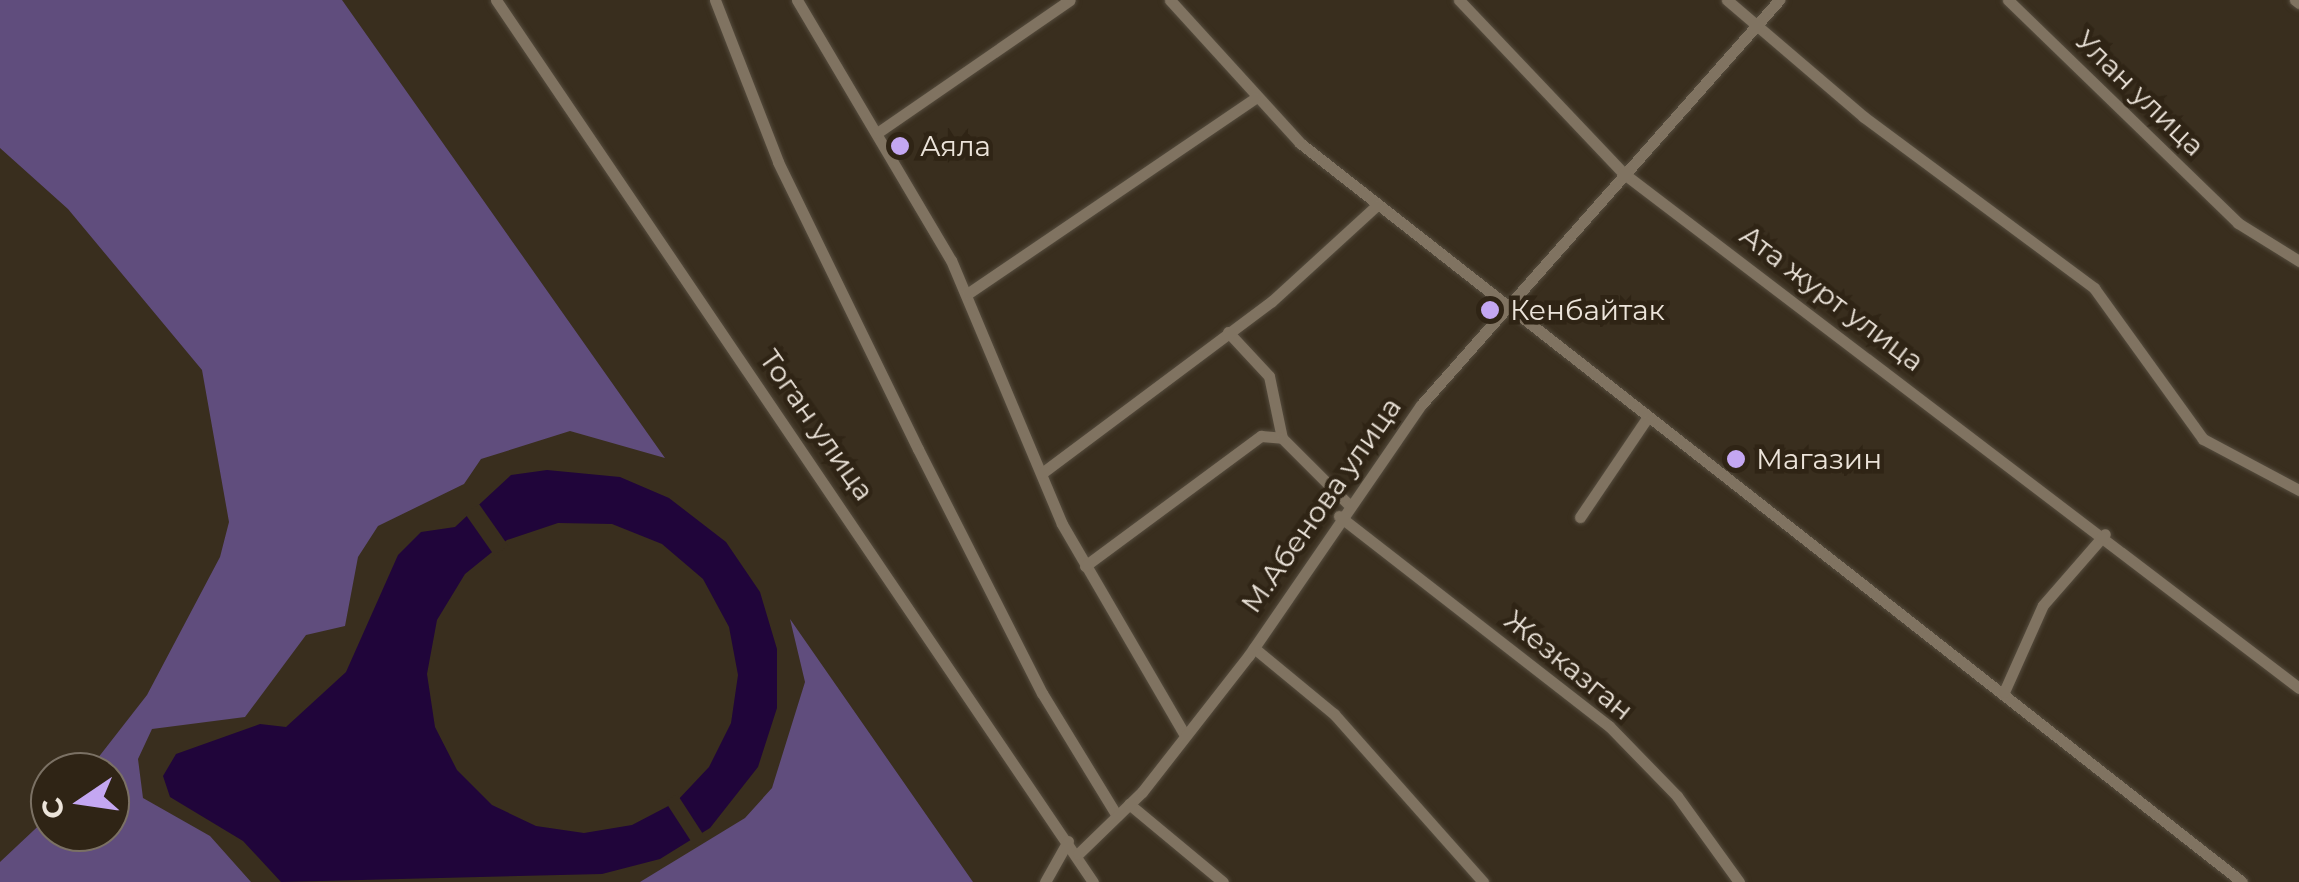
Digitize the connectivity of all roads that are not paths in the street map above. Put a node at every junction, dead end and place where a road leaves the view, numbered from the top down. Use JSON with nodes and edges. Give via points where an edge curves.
{"nodes":[{"id":1,"x":496,"y":0,"type":"edge"},
{"id":2,"x":715,"y":0,"type":"edge"},
{"id":3,"x":797,"y":0,"type":"edge"},
{"id":4,"x":1070,"y":0,"type":"edge"},
{"id":5,"x":1170,"y":0,"type":"edge"},
{"id":6,"x":1459,"y":0,"type":"edge"},
{"id":7,"x":1727,"y":0,"type":"edge"},
{"id":8,"x":1779,"y":0,"type":"edge"},
{"id":9,"x":2008,"y":0,"type":"edge"},
{"id":10,"x":1755,"y":27,"type":"junction"},
{"id":11,"x":1255,"y":98,"type":"junction"},
{"id":12,"x":877,"y":133,"type":"junction"},
{"id":13,"x":1624,"y":173,"type":"junction"},
{"id":14,"x":1377,"y":205,"type":"junction"},
{"id":15,"x":2299,"y":261,"type":"edge"},
{"id":16,"x":967,"y":294,"type":"junction"},
{"id":17,"x":1505,"y":308,"type":"junction"},
{"id":18,"x":1228,"y":332,"type":"junction"},
{"id":19,"x":1645,"y":421,"type":"junction"},
{"id":20,"x":1282,"y":438,"type":"junction"},
{"id":21,"x":1042,"y":473,"type":"junction"},
{"id":22,"x":2299,"y":490,"type":"edge"},
{"id":23,"x":1347,"y":503,"type":"junction"},
{"id":24,"x":1339,"y":516,"type":"junction"},
{"id":25,"x":1580,"y":516,"type":"dead end"},
{"id":26,"x":2105,"y":534,"type":"junction"},
{"id":27,"x":1085,"y":566,"type":"junction"},
{"id":28,"x":1254,"y":648,"type":"junction"},
{"id":29,"x":2299,"y":688,"type":"edge"},
{"id":30,"x":2004,"y":692,"type":"junction"},
{"id":31,"x":1185,"y":735,"type":"junction"},
{"id":32,"x":1129,"y":804,"type":"junction"},
{"id":33,"x":1117,"y":816,"type":"junction"},
{"id":34,"x":1068,"y":841,"type":"junction"},
{"id":35,"x":1078,"y":854,"type":"junction"},
{"id":36,"x":1045,"y":882,"type":"edge"},
{"id":37,"x":1093,"y":882,"type":"edge"},
{"id":38,"x":1223,"y":882,"type":"edge"},
{"id":39,"x":1483,"y":882,"type":"edge"},
{"id":40,"x":1738,"y":882,"type":"edge"},
{"id":41,"x":2242,"y":882,"type":"edge"}],
"edges":[{"from":1,"to":34,"type":"street","name":"Тоган улица"},
{"from":2,"to":33,"type":"street","via":[[778,162],[909,431],[1042,693]]},
{"from":3,"to":12,"type":"street"},
{"from":4,"to":12,"type":"street"},
{"from":5,"to":11,"type":"street"},
{"from":6,"to":13,"type":"street","name":"Ата журт улица"},
{"from":7,"to":10,"type":"street"},
{"from":8,"to":10,"type":"street","name":"М.Абенова улица"},
{"from":9,"to":15,"type":"street","name":"Улан улица","via":[[2238,223]]},
{"from":10,"to":13,"type":"street","name":"М.Абенова улица"},
{"from":10,"to":22,"type":"street","via":[[2094,288],[2203,439]]},
{"from":11,"to":14,"type":"street"},
{"from":11,"to":16,"type":"street"},
{"from":12,"to":16,"type":"street"},
{"from":13,"to":17,"type":"street","name":"М.Абенова улица"},
{"from":13,"to":26,"type":"street","name":"Ата журт улица"},
{"from":14,"to":17,"type":"street"},
{"from":14,"to":18,"type":"street"},
{"from":16,"to":21,"type":"street"},
{"from":17,"to":19,"type":"street"},
{"from":17,"to":23,"type":"street","name":"М.Абенова улица"},
{"from":18,"to":20,"type":"street","via":[[1269,376]]},
{"from":18,"to":21,"type":"street"},
{"from":19,"to":25,"type":"street"},
{"from":19,"to":30,"type":"street"},
{"from":20,"to":23,"type":"street"},
{"from":20,"to":27,"type":"street","via":[[1261,436]]},
{"from":21,"to":27,"type":"street"},
{"from":23,"to":24,"type":"street","name":"М.Абенова улица"},
{"from":24,"to":28,"type":"street","name":"М.Абенова улица"},
{"from":24,"to":40,"type":"street","name":"Жезказган","via":[[1609,726],[1678,796]]},
{"from":26,"to":29,"type":"street","name":"Ата журт улица"},
{"from":26,"to":30,"type":"street","via":[[2043,604]]},
{"from":27,"to":31,"type":"street"},
{"from":28,"to":31,"type":"street","name":"М.Абенова улица"},
{"from":28,"to":39,"type":"street","via":[[1334,714]]},
{"from":30,"to":41,"type":"street"},
{"from":31,"to":32,"type":"street","name":"М.Абенова улица"},
{"from":32,"to":33,"type":"street","name":"М.Абенова улица"},
{"from":32,"to":38,"type":"street"},
{"from":33,"to":35,"type":"street","name":"М.Абенова улица"},
{"from":34,"to":35,"type":"street","name":"Тоган улица"},
{"from":34,"to":36,"type":"street"},
{"from":35,"to":37,"type":"street","name":"Тоган улица"}]}
